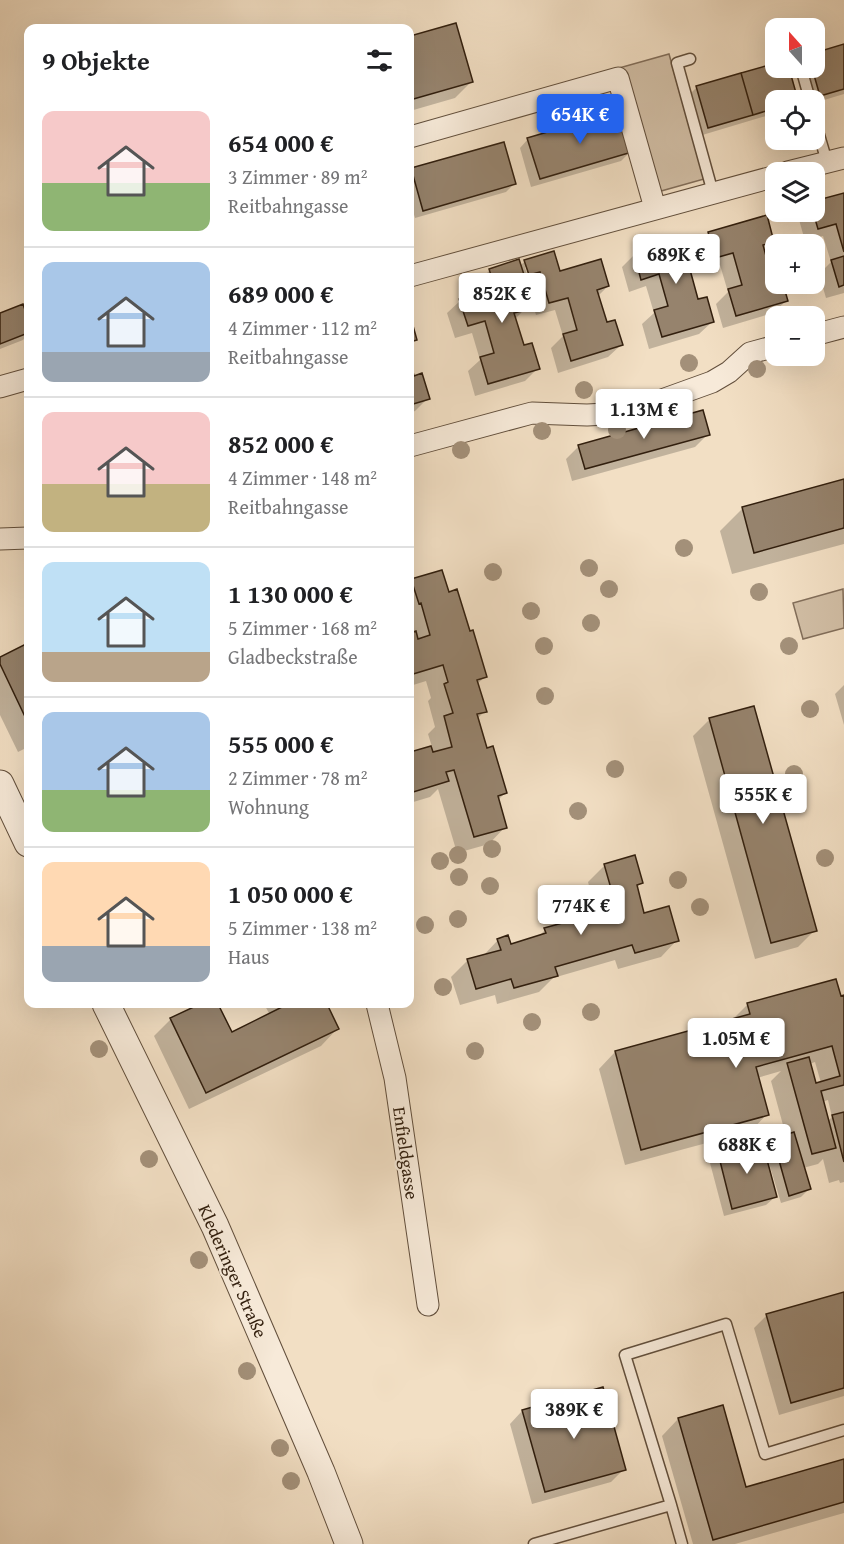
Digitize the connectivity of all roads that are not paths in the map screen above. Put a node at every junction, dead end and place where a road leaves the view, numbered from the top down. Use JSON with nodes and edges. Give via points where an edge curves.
{"nodes":[{"id":1,"x":690,"y":59,"type":"dead end"},
{"id":2,"x":414,"y":136,"type":"edge"},
{"id":3,"x":825,"y":140,"type":"edge"},
{"id":4,"x":835,"y":160,"type":"edge"},
{"id":5,"x":765,"y":179,"type":"edge"},
{"id":6,"x":713,"y":193,"type":"junction"},
{"id":7,"x":655,"y":208,"type":"junction"},
{"id":8,"x":414,"y":275,"type":"edge"},
{"id":9,"x":844,"y":327,"type":"edge"},
{"id":10,"x":825,"y":332,"type":"edge"},
{"id":11,"x":765,"y":349,"type":"edge"},
{"id":12,"x":24,"y":380,"type":"edge"},
{"id":13,"x":0,"y":387,"type":"edge"},
{"id":14,"x":414,"y":446,"type":"edge"},
{"id":15,"x":24,"y":538,"type":"edge"},
{"id":16,"x":0,"y":539,"type":"edge"},
{"id":17,"x":0,"y":784,"type":"edge"},
{"id":18,"x":24,"y":835,"type":"edge"},
{"id":19,"x":108,"y":1008,"type":"edge"},
{"id":20,"x":378,"y":1008,"type":"edge"},
{"id":21,"x":428,"y":1305,"type":"dead end"},
{"id":22,"x":844,"y":1430,"type":"edge"},
{"id":23,"x":671,"y":1505,"type":"junction"},
{"id":24,"x":350,"y":1544,"type":"edge"},
{"id":25,"x":534,"y":1544,"type":"edge"},
{"id":26,"x":682,"y":1544,"type":"edge"}],
"edges":[{"from":1,"to":6,"type":"lane","via":[[677,63]]},
{"from":2,"to":7,"type":"street","via":[[618,78]]},
{"from":3,"to":4,"type":"lane"},
{"from":5,"to":6,"type":"street"},
{"from":6,"to":7,"type":"street"},
{"from":7,"to":8,"type":"street"},
{"from":9,"to":10,"type":"street"},
{"from":11,"to":14,"type":"street","via":[[750,353],[712,382],[626,413],[532,413]]},
{"from":12,"to":13,"type":"street"},
{"from":15,"to":16,"type":"street"},
{"from":17,"to":18,"type":"street"},
{"from":19,"to":24,"type":"street","name":"Klederinger Straße","via":[[214,1226]]},
{"from":20,"to":21,"type":"street","name":"Enfieldgasse","via":[[395,1078]]},
{"from":22,"to":23,"type":"lane","via":[[765,1454],[726,1324],[625,1354]]},
{"from":23,"to":25,"type":"lane"},
{"from":23,"to":26,"type":"lane"}]}
